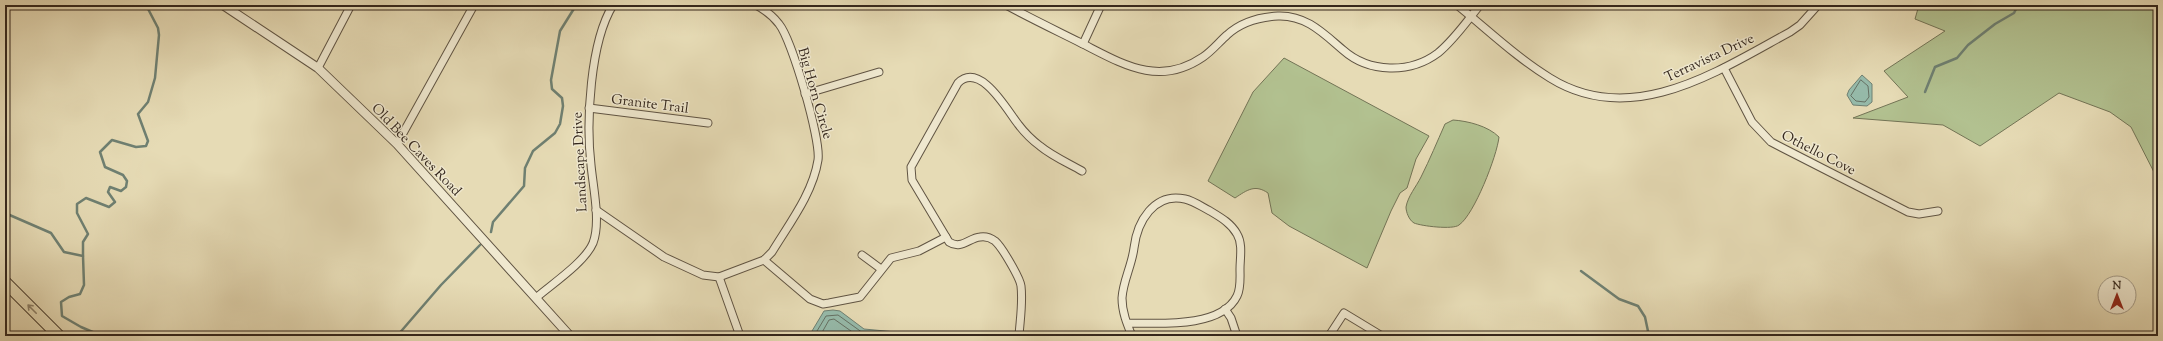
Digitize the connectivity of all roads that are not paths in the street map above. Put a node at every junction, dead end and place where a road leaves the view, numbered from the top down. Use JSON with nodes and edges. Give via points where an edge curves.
{"nodes":[{"id":1,"x":223,"y":5,"type":"edge"},
{"id":2,"x":351,"y":5,"type":"edge"},
{"id":3,"x":474,"y":5,"type":"edge"},
{"id":4,"x":613,"y":5,"type":"edge"},
{"id":5,"x":756,"y":5,"type":"edge"},
{"id":6,"x":1006,"y":5,"type":"edge"},
{"id":7,"x":1102,"y":5,"type":"edge"},
{"id":8,"x":1457,"y":5,"type":"edge"},
{"id":9,"x":1480,"y":5,"type":"edge"},
{"id":10,"x":1818,"y":5,"type":"edge"},
{"id":11,"x":1471,"y":16,"type":"junction"},
{"id":12,"x":1083,"y":44,"type":"junction"},
{"id":13,"x":318,"y":68,"type":"junction"},
{"id":14,"x":1724,"y":68,"type":"junction"},
{"id":15,"x":880,"y":72,"type":"dead end"},
{"id":16,"x":805,"y":94,"type":"junction"},
{"id":17,"x":588,"y":108,"type":"junction"},
{"id":18,"x":708,"y":123,"type":"dead end"},
{"id":19,"x":397,"y":144,"type":"junction"},
{"id":20,"x":1082,"y":171,"type":"dead end"},
{"id":21,"x":596,"y":210,"type":"junction"},
{"id":22,"x":1938,"y":211,"type":"dead end"},
{"id":23,"x":946,"y":237,"type":"junction"},
{"id":24,"x":862,"y":255,"type":"dead end"},
{"id":25,"x":764,"y":260,"type":"junction"},
{"id":26,"x":881,"y":269,"type":"junction"},
{"id":27,"x":719,"y":277,"type":"junction"},
{"id":28,"x":5,"y":282,"type":"edge"},
{"id":29,"x":537,"y":297,"type":"junction"},
{"id":30,"x":1225,"y":309,"type":"junction"},
{"id":31,"x":1127,"y":323,"type":"junction"},
{"id":32,"x":59,"y":336,"type":"edge"},
{"id":33,"x":570,"y":336,"type":"edge"},
{"id":34,"x":740,"y":336,"type":"edge"},
{"id":35,"x":1019,"y":336,"type":"edge"},
{"id":36,"x":1132,"y":336,"type":"edge"},
{"id":37,"x":1237,"y":336,"type":"edge"},
{"id":38,"x":1329,"y":336,"type":"edge"},
{"id":39,"x":1382,"y":336,"type":"edge"}],
"edges":[{"from":1,"to":13,"type":"street","name":"Old Bee Caves Road"},
{"from":2,"to":13,"type":"street"},
{"from":3,"to":19,"type":"street"},
{"from":4,"to":17,"type":"street","name":"Landscape Drive","via":[[604,23]]},
{"from":5,"to":16,"type":"street","name":"Big Horn Circle","via":[[772,16],[785,33]]},
{"from":6,"to":12,"type":"street"},
{"from":7,"to":12,"type":"street"},
{"from":8,"to":11,"type":"street","name":"Terravista Drive"},
{"from":9,"to":11,"type":"street"},
{"from":10,"to":14,"type":"street","name":"Terravista Drive","via":[[1790,32]]},
{"from":11,"to":12,"type":"street","via":[[1439,52],[1420,62],[1398,68],[1364,63],[1310,24],[1291,17],[1279,16],[1262,18],[1237,27],[1204,57],[1170,71],[1144,70],[1122,64]]},
{"from":11,"to":14,"type":"street","name":"Terravista Drive","via":[[1551,79],[1593,94],[1629,98],[1647,96],[1685,86]]},
{"from":13,"to":19,"type":"street","name":"Old Bee Caves Road"},
{"from":14,"to":22,"type":"street","name":"Othello Cove","via":[[1752,122],[1771,142],[1908,212],[1919,214]]},
{"from":15,"to":16,"type":"street"},
{"from":16,"to":25,"type":"street","name":"Big Horn Circle","via":[[817,136],[818,161],[811,184],[772,252]]},
{"from":17,"to":18,"type":"street","name":"Granite Trail"},
{"from":17,"to":21,"type":"street","name":"Landscape Drive","via":[[588,138]]},
{"from":19,"to":29,"type":"street","name":"Old Bee Caves Road"},
{"from":20,"to":23,"type":"street","via":[[1040,146],[982,81],[965,78],[958,83],[949,98],[910,172],[912,180]]},
{"from":21,"to":27,"type":"street","via":[[664,257],[704,275]]},
{"from":21,"to":29,"type":"street","name":"Landscape Drive","via":[[594,237],[590,249]]},
{"from":23,"to":26,"type":"street","via":[[919,251],[896,255]]},
{"from":23,"to":35,"type":"street","via":[[954,245],[982,237],[990,238],[997,243],[1020,283]]},
{"from":24,"to":26,"type":"street"},
{"from":25,"to":26,"type":"street","via":[[810,299],[823,304],[860,297]]},
{"from":25,"to":27,"type":"street"},
{"from":27,"to":34,"type":"street"},
{"from":32,"to":28,"type":"main road","one_way":true},
{"from":29,"to":33,"type":"street","name":"Old Bee Caves Road"},
{"from":30,"to":31,"type":"street","via":[[1214,315],[1185,323]]},
{"from":30,"to":31,"type":"street","via":[[1234,301],[1239,288],[1241,248],[1237,234],[1226,220],[1195,202],[1167,199],[1154,205],[1138,228],[1123,291]]},
{"from":30,"to":37,"type":"street"},
{"from":31,"to":36,"type":"street"},
{"from":38,"to":39,"type":"street","via":[[1344,313]]}]}
